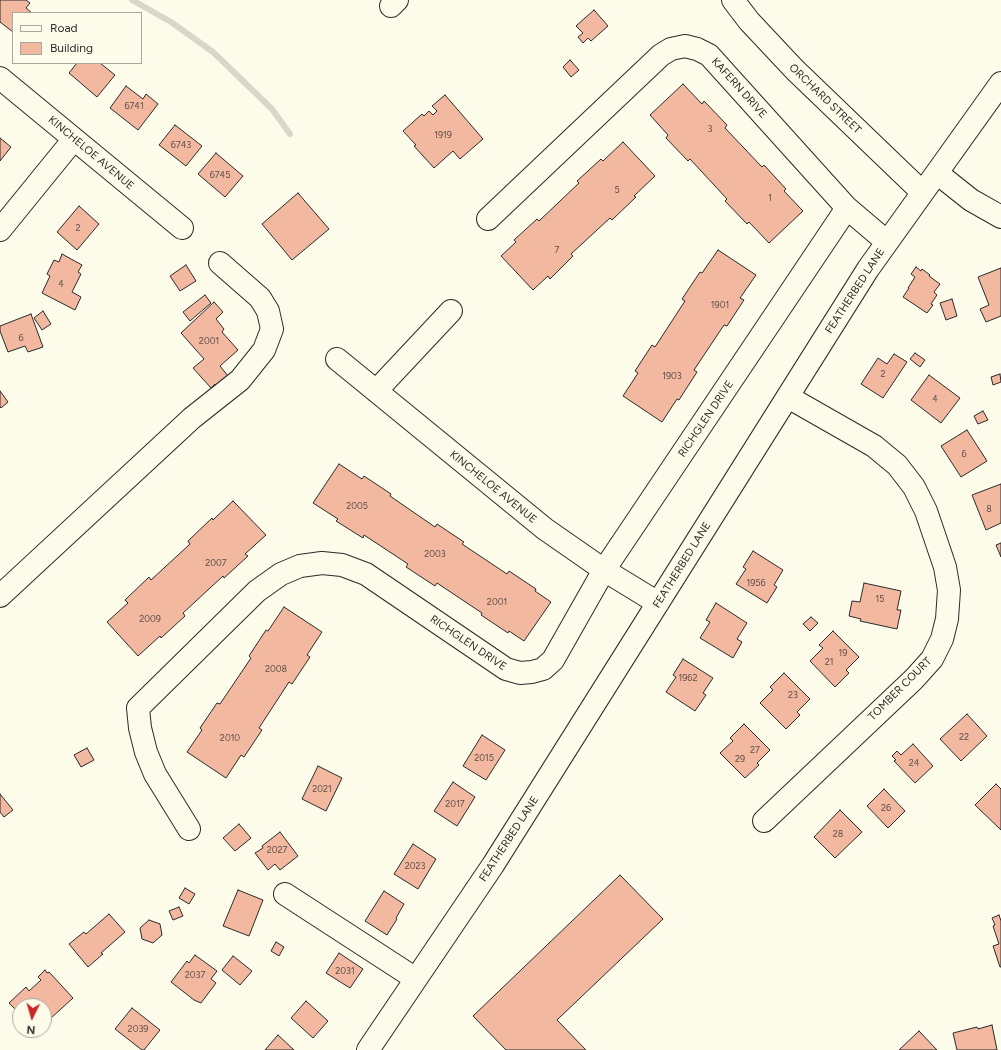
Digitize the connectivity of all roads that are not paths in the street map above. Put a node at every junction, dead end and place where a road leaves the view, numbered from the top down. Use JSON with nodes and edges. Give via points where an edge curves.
{"nodes":[{"id":1,"x":733,"y":0,"type":"edge"},
{"id":2,"x":0,"y":78,"type":"edge"},
{"id":3,"x":1001,"y":83,"type":"edge"},
{"id":4,"x":74,"y":140,"type":"junction"},
{"id":5,"x":937,"y":173,"type":"junction"},
{"id":6,"x":922,"y":192,"type":"junction"},
{"id":7,"x":847,"y":208,"type":"junction"},
{"id":8,"x":1001,"y":217,"type":"edge"},
{"id":9,"x":488,"y":218,"type":"dead end"},
{"id":10,"x":182,"y":228,"type":"dead end"},
{"id":11,"x":0,"y":230,"type":"edge"},
{"id":12,"x":887,"y":242,"type":"junction"},
{"id":13,"x":220,"y":263,"type":"dead end"},
{"id":14,"x":451,"y":311,"type":"dead end"},
{"id":15,"x":337,"y":359,"type":"dead end"},
{"id":16,"x":376,"y":391,"type":"junction"},
{"id":17,"x":788,"y":396,"type":"junction"},
{"id":18,"x":604,"y":570,"type":"junction"},
{"id":19,"x":1,"y":594,"type":"edge"},
{"id":20,"x":658,"y":603,"type":"junction"},
{"id":21,"x":764,"y":821,"type":"dead end"},
{"id":22,"x":189,"y":829,"type":"dead end"},
{"id":23,"x":285,"y":894,"type":"dead end"},
{"id":24,"x":416,"y":979,"type":"junction"},
{"id":25,"x":368,"y":1050,"type":"edge"}],
"edges":[{"from":1,"to":6,"type":"street","name":"ORCHARD STREET","via":[[795,70]]},
{"from":2,"to":4,"type":"street","name":"KINCHELOE AVENUE"},
{"from":3,"to":5,"type":"street","name":"FEATHERBED LANE"},
{"from":4,"to":10,"type":"street","name":"KINCHELOE AVENUE"},
{"from":4,"to":11,"type":"street"},
{"from":5,"to":6,"type":"street","name":"FEATHERBED LANE"},
{"from":5,"to":8,"type":"street","via":[[971,200]]},
{"from":6,"to":12,"type":"street","name":"FEATHERBED LANE"},
{"from":7,"to":9,"type":"street","name":"KAFERN DRIVE","via":[[709,55],[685,46],[670,49],[661,55]]},
{"from":7,"to":12,"type":"street","name":"KAFERN DRIVE"},
{"from":7,"to":18,"type":"street","name":"RICHGLEN DRIVE"},
{"from":12,"to":17,"type":"street","name":"FEATHERBED LANE"},
{"from":13,"to":19,"type":"street","via":[[260,298],[268,311],[272,328],[264,350],[240,380],[192,418]]},
{"from":14,"to":16,"type":"street"},
{"from":15,"to":16,"type":"street","name":"KINCHELOE AVENUE"},
{"from":16,"to":18,"type":"street","name":"KINCHELOE AVENUE","via":[[545,530]]},
{"from":17,"to":20,"type":"street","name":"FEATHERBED LANE"},
{"from":17,"to":21,"type":"street","name":"TOMBER COURT","via":[[874,446],[897,465],[914,487],[926,511],[945,568],[949,590],[947,619],[942,639],[932,659]]},
{"from":18,"to":20,"type":"street","name":"KINCHELOE AVENUE"},
{"from":18,"to":22,"type":"street","name":"RICHGLEN DRIVE","via":[[553,660],[543,669],[520,673],[506,669],[366,574],[342,565],[322,563],[300,566],[281,574],[256,591],[138,708],[144,746],[155,774]]},
{"from":20,"to":24,"type":"street","name":"FEATHERBED LANE","via":[[493,865]]},
{"from":23,"to":24,"type":"street"},
{"from":24,"to":25,"type":"street","name":"FEATHERBED LANE"}]}
